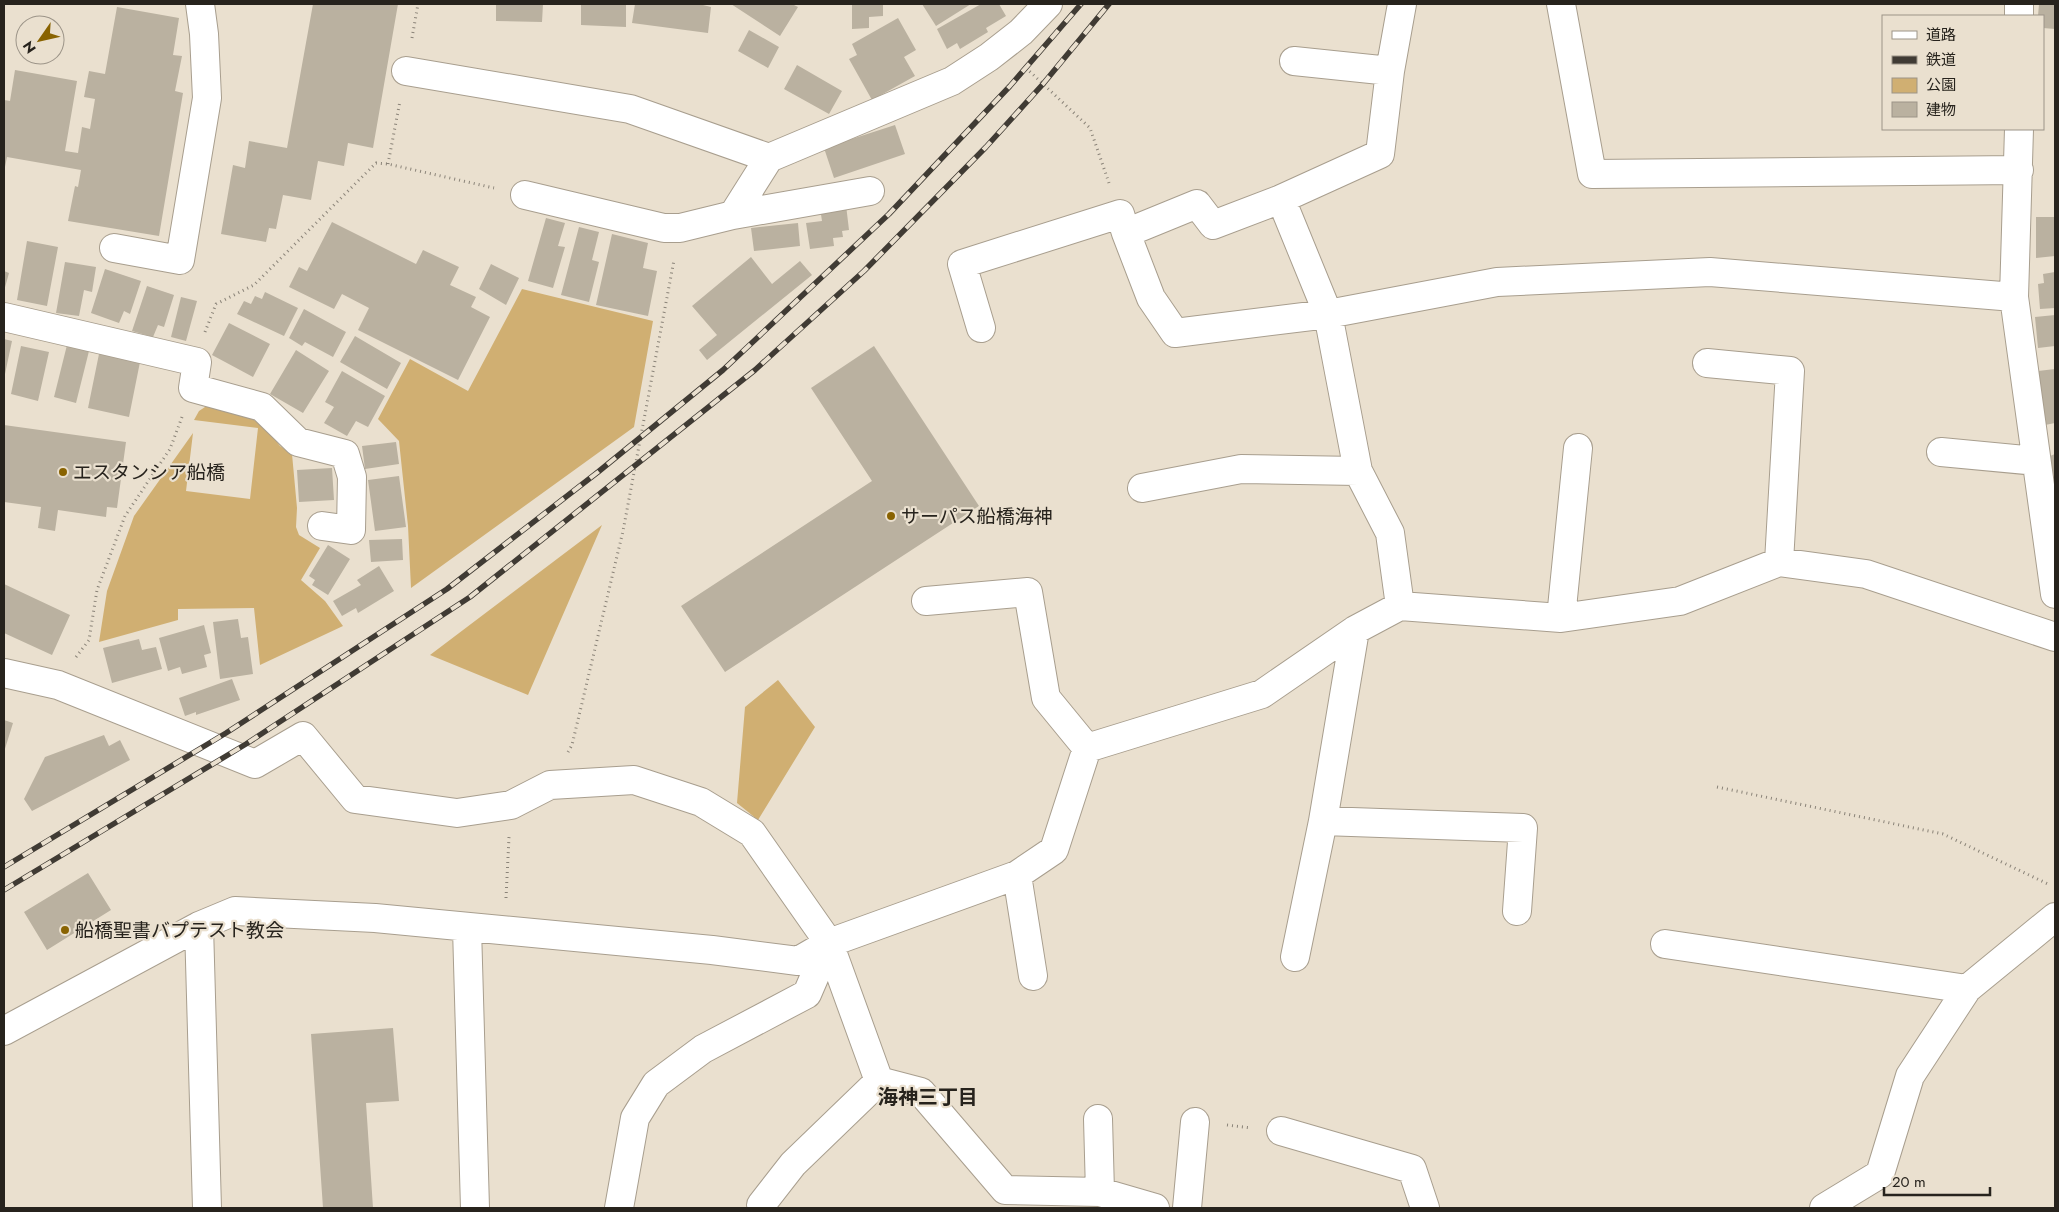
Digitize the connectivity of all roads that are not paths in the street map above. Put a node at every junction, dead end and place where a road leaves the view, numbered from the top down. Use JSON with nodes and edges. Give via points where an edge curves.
{"nodes":[{"id":1,"x":200,"y":4,"type":"edge"},
{"id":2,"x":1048,"y":4,"type":"edge"},
{"id":3,"x":1402,"y":4,"type":"edge"},
{"id":4,"x":1561,"y":4,"type":"edge"},
{"id":5,"x":1294,"y":60,"type":"dead end"},
{"id":6,"x":406,"y":71,"type":"dead end"},
{"id":7,"x":1390,"y":72,"type":"junction"},
{"id":8,"x":2019,"y":130,"type":"edge"},
{"id":9,"x":769,"y":158,"type":"junction"},
{"id":10,"x":2019,"y":170,"type":"junction"},
{"id":11,"x":870,"y":191,"type":"dead end"},
{"id":12,"x":525,"y":196,"type":"road end"},
{"id":13,"x":1281,"y":199,"type":"junction"},
{"id":14,"x":733,"y":215,"type":"junction"},
{"id":15,"x":1123,"y":224,"type":"junction"},
{"id":16,"x":114,"y":248,"type":"dead end"},
{"id":17,"x":2014,"y":297,"type":"junction"},
{"id":18,"x":1328,"y":314,"type":"junction"},
{"id":19,"x":4,"y":317,"type":"edge"},
{"id":20,"x":982,"y":328,"type":"dead end"},
{"id":21,"x":1707,"y":363,"type":"dead end"},
{"id":22,"x":1578,"y":448,"type":"dead end"},
{"id":23,"x":1941,"y":452,"type":"dead end"},
{"id":24,"x":2036,"y":461,"type":"junction"},
{"id":25,"x":1358,"y":471,"type":"junction"},
{"id":26,"x":1142,"y":488,"type":"dead end"},
{"id":27,"x":322,"y":526,"type":"dead end"},
{"id":28,"x":1779,"y":562,"type":"junction"},
{"id":29,"x":2055,"y":594,"type":"edge"},
{"id":30,"x":926,"y":601,"type":"dead end"},
{"id":31,"x":1400,"y":606,"type":"junction"},
{"id":32,"x":1561,"y":618,"type":"junction"},
{"id":33,"x":1355,"y":630,"type":"junction"},
{"id":34,"x":2055,"y":637,"type":"edge"},
{"id":35,"x":4,"y":673,"type":"edge"},
{"id":36,"x":1087,"y":748,"type":"junction"},
{"id":37,"x":1323,"y":821,"type":"junction"},
{"id":38,"x":1017,"y":875,"type":"junction"},
{"id":39,"x":1517,"y":912,"type":"dead end"},
{"id":40,"x":2055,"y":917,"type":"edge"},
{"id":41,"x":199,"y":926,"type":"junction"},
{"id":42,"x":467,"y":928,"type":"junction"},
{"id":43,"x":829,"y":943,"type":"junction"},
{"id":44,"x":1665,"y":944,"type":"dead end"},
{"id":45,"x":1294,"y":957,"type":"dead end"},
{"id":46,"x":1033,"y":976,"type":"dead end"},
{"id":47,"x":1967,"y":989,"type":"junction"},
{"id":48,"x":4,"y":1031,"type":"edge"},
{"id":49,"x":879,"y":1081,"type":"junction"},
{"id":50,"x":1098,"y":1119,"type":"dead end"},
{"id":51,"x":1196,"y":1122,"type":"road end"},
{"id":52,"x":1281,"y":1131,"type":"road end"},
{"id":53,"x":1100,"y":1192,"type":"junction"},
{"id":54,"x":207,"y":1208,"type":"edge"},
{"id":55,"x":475,"y":1208,"type":"edge"},
{"id":56,"x":619,"y":1208,"type":"edge"},
{"id":57,"x":764,"y":1208,"type":"edge"},
{"id":58,"x":1154,"y":1208,"type":"edge"},
{"id":59,"x":1187,"y":1208,"type":"edge"},
{"id":60,"x":1425,"y":1208,"type":"edge"},
{"id":61,"x":1824,"y":1208,"type":"edge"}],
"edges":[{"from":1,"to":16,"type":"street","via":[[207,98],[180,260]]},
{"from":2,"to":9,"type":"street","via":[[1021,32],[952,80]]},
{"from":3,"to":7,"type":"street"},
{"from":4,"to":10,"type":"street","via":[[1592,174]]},
{"from":5,"to":7,"type":"street"},
{"from":6,"to":9,"type":"street","via":[[630,110]]},
{"from":7,"to":13,"type":"street","via":[[1380,154]]},
{"from":8,"to":10,"type":"street"},
{"from":9,"to":14,"type":"street"},
{"from":10,"to":17,"type":"street"},
{"from":11,"to":14,"type":"street"},
{"from":12,"to":14,"type":"street","via":[[664,228],[680,228]]},
{"from":13,"to":15,"type":"street","via":[[1214,225],[1198,204]]},
{"from":13,"to":18,"type":"street"},
{"from":15,"to":18,"type":"street","via":[[1151,298],[1175,333]]},
{"from":15,"to":20,"type":"street","via":[[962,264]]},
{"from":17,"to":18,"type":"street","via":[[1710,272],[1497,282]]},
{"from":17,"to":24,"type":"street"},
{"from":18,"to":25,"type":"street"},
{"from":19,"to":27,"type":"street","via":[[197,362],[193,388],[262,408],[298,442],[345,454],[352,477],[352,530]]},
{"from":21,"to":28,"type":"street","via":[[1790,372]]},
{"from":22,"to":32,"type":"street"},
{"from":23,"to":24,"type":"street"},
{"from":24,"to":29,"type":"street"},
{"from":25,"to":26,"type":"street","via":[[1241,469]]},
{"from":25,"to":31,"type":"street","via":[[1390,533]]},
{"from":28,"to":32,"type":"street","via":[[1680,602]]},
{"from":28,"to":34,"type":"street","via":[[1866,574]]},
{"from":30,"to":36,"type":"street","via":[[1028,592],[1046,698]]},
{"from":31,"to":32,"type":"street"},
{"from":31,"to":33,"type":"street"},
{"from":33,"to":36,"type":"street","via":[[1262,694]]},
{"from":33,"to":37,"type":"street"},
{"from":35,"to":43,"type":"street","via":[[58,685],[255,764],[303,736],[355,799],[457,813],[510,805],[550,785],[634,780],[701,802],[752,833]]},
{"from":36,"to":38,"type":"street","via":[[1054,850]]},
{"from":37,"to":39,"type":"street","via":[[1523,828]]},
{"from":37,"to":45,"type":"street"},
{"from":38,"to":43,"type":"street"},
{"from":38,"to":46,"type":"street"},
{"from":40,"to":47,"type":"street"},
{"from":41,"to":42,"type":"street","via":[[234,911],[375,918]]},
{"from":41,"to":48,"type":"street"},
{"from":41,"to":54,"type":"street"},
{"from":42,"to":43,"type":"street","via":[[798,961]]},
{"from":42,"to":55,"type":"street"},
{"from":43,"to":49,"type":"street"},
{"from":43,"to":56,"type":"street","via":[[807,994],[703,1050],[656,1084],[635,1118]]},
{"from":44,"to":47,"type":"street"},
{"from":47,"to":61,"type":"street","via":[[1910,1076],[1880,1174]]},
{"from":49,"to":53,"type":"street","via":[[921,1092],[1005,1190]]},
{"from":49,"to":57,"type":"street","via":[[794,1164],[761,1205]]},
{"from":50,"to":53,"type":"street"},
{"from":51,"to":59,"type":"street"},
{"from":52,"to":60,"type":"street","via":[[1412,1169]]},
{"from":53,"to":58,"type":"street"}]}
